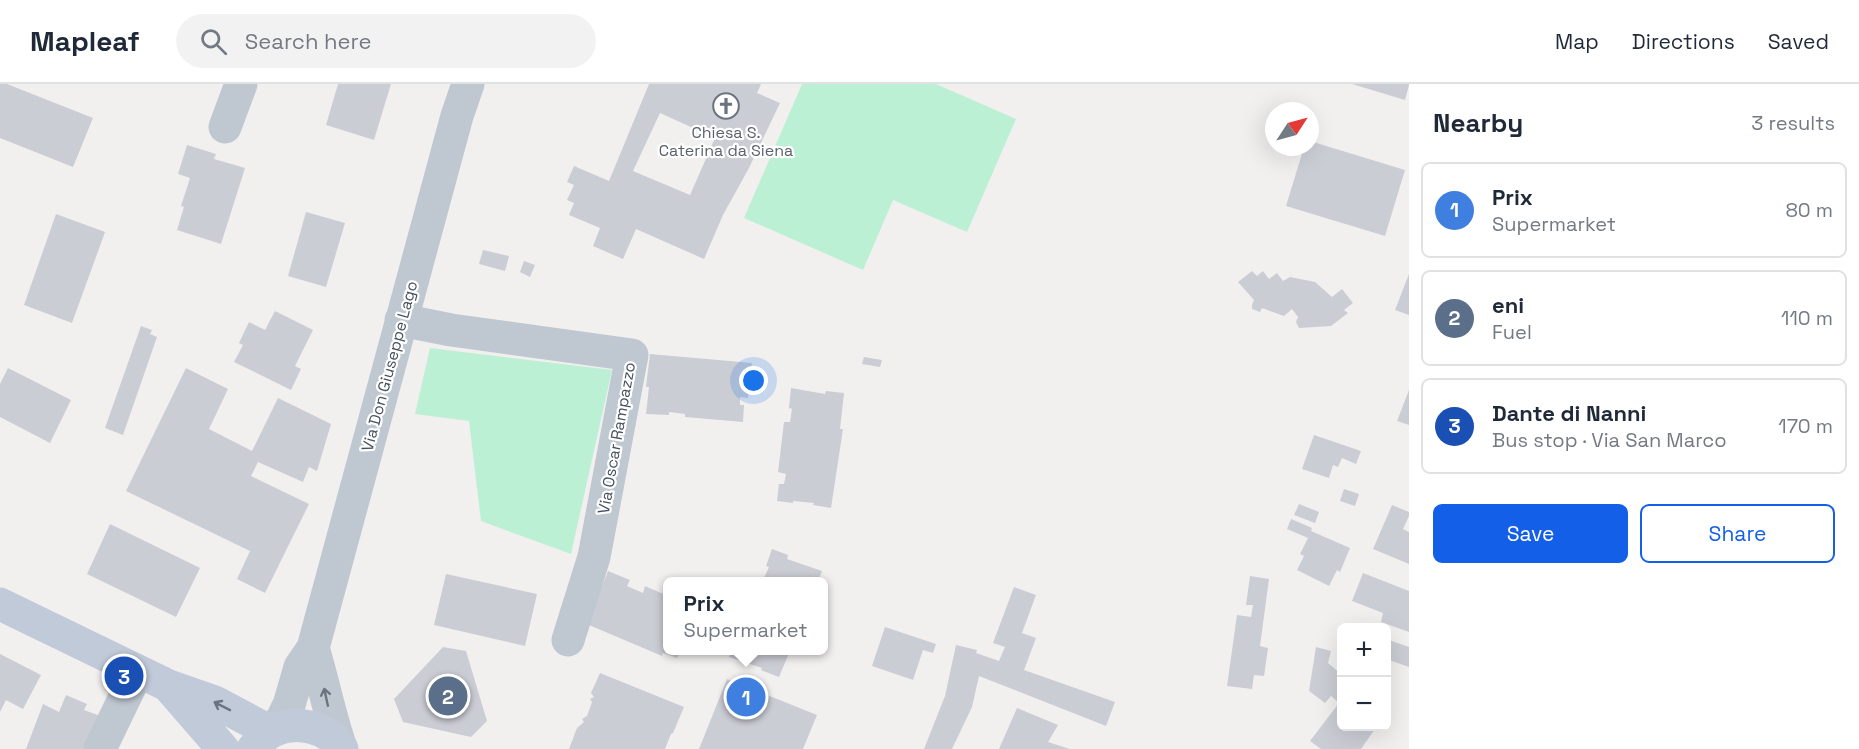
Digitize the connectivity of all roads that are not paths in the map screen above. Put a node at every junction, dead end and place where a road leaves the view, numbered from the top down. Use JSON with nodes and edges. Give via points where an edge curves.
{"nodes":[{"id":1,"x":241,"y":84,"type":"edge"},
{"id":2,"x":468,"y":84,"type":"edge"},
{"id":3,"x":225,"y":127,"type":"dead end"},
{"id":4,"x":401,"y":320,"type":"junction"},
{"id":5,"x":0,"y":604,"type":"edge"},
{"id":6,"x":568,"y":640,"type":"dead end"},
{"id":7,"x":313,"y":648,"type":"junction"},
{"id":8,"x":137,"y":672,"type":"junction"},
{"id":9,"x":169,"y":686,"type":"junction"},
{"id":10,"x":267,"y":737,"type":"edge"},
{"id":11,"x":341,"y":747,"type":"edge"},
{"id":12,"x":100,"y":749,"type":"edge"},
{"id":13,"x":223,"y":749,"type":"edge"}],
"edges":[{"from":1,"to":3,"type":"street"},
{"from":2,"to":4,"type":"street","name":"Via Don Giuseppe Lago"},
{"from":4,"to":6,"type":"street","name":"Via Oscar Rampazzo","via":[[632,355],[594,557]]},
{"from":4,"to":7,"type":"street","name":"Via Don Giuseppe Lago"},
{"from":5,"to":8,"type":"main road"},
{"from":7,"to":10,"type":"street","name":"Via Don Giuseppe Lago","via":[[300,667],[289,705]]},
{"from":11,"to":7,"type":"street","one_way":true},
{"from":8,"to":9,"type":"main road"},
{"from":8,"to":12,"type":"street"},
{"from":10,"to":9,"type":"main road","one_way":true,"via":[[215,702]]},
{"from":9,"to":13,"type":"main road"},
{"from":10,"to":11,"type":"main road","via":[[294,725],[311,727],[327,733]]}]}
